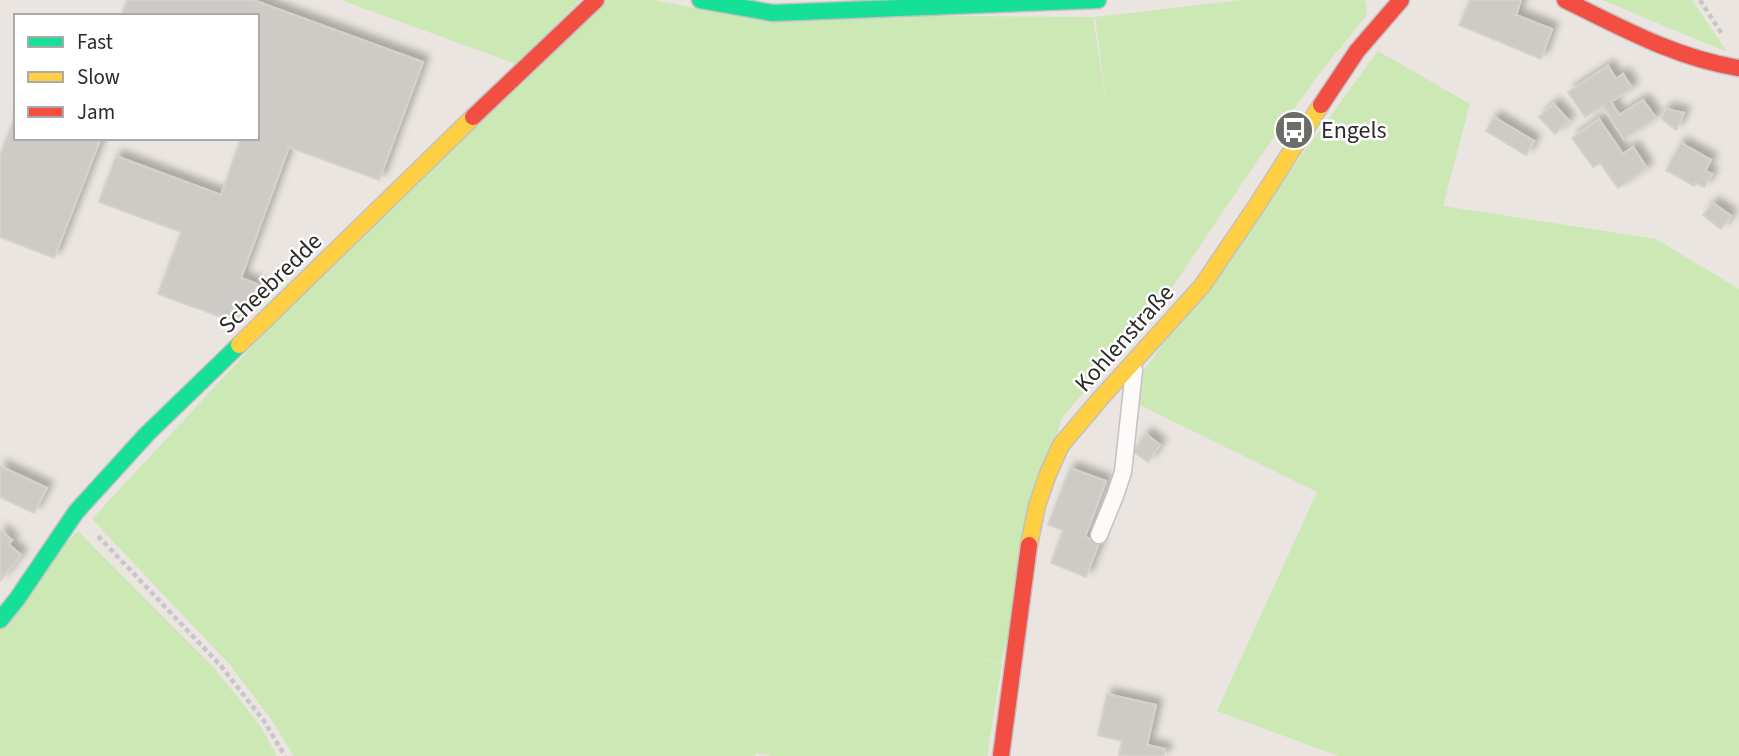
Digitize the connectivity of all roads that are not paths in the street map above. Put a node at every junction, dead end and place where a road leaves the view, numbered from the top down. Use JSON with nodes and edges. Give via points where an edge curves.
{"nodes":[{"id":1,"x":596,"y":0,"type":"edge"},
{"id":2,"x":700,"y":0,"type":"edge"},
{"id":3,"x":1097,"y":0,"type":"edge"},
{"id":4,"x":1401,"y":0,"type":"edge"},
{"id":5,"x":1565,"y":0,"type":"edge"},
{"id":6,"x":1739,"y":68,"type":"edge"},
{"id":7,"x":1134,"y":361,"type":"junction"},
{"id":8,"x":1099,"y":535,"type":"dead end"},
{"id":9,"x":0,"y":620,"type":"edge"},
{"id":10,"x":1001,"y":756,"type":"edge"}],
"edges":[{"from":1,"to":9,"type":"street","name":"Scheebredde","via":[[147,434],[76,512]]},
{"from":2,"to":3,"type":"street","via":[[773,13]]},
{"from":4,"to":7,"type":"street","name":"Kohlenstraße","via":[[1338,78],[1202,286]]},
{"from":5,"to":6,"type":"street","via":[[1674,52]]},
{"from":7,"to":8,"type":"lane","via":[[1123,472]]},
{"from":7,"to":10,"type":"street","name":"Kohlenstraße","via":[[1061,445],[1037,506]]}]}
